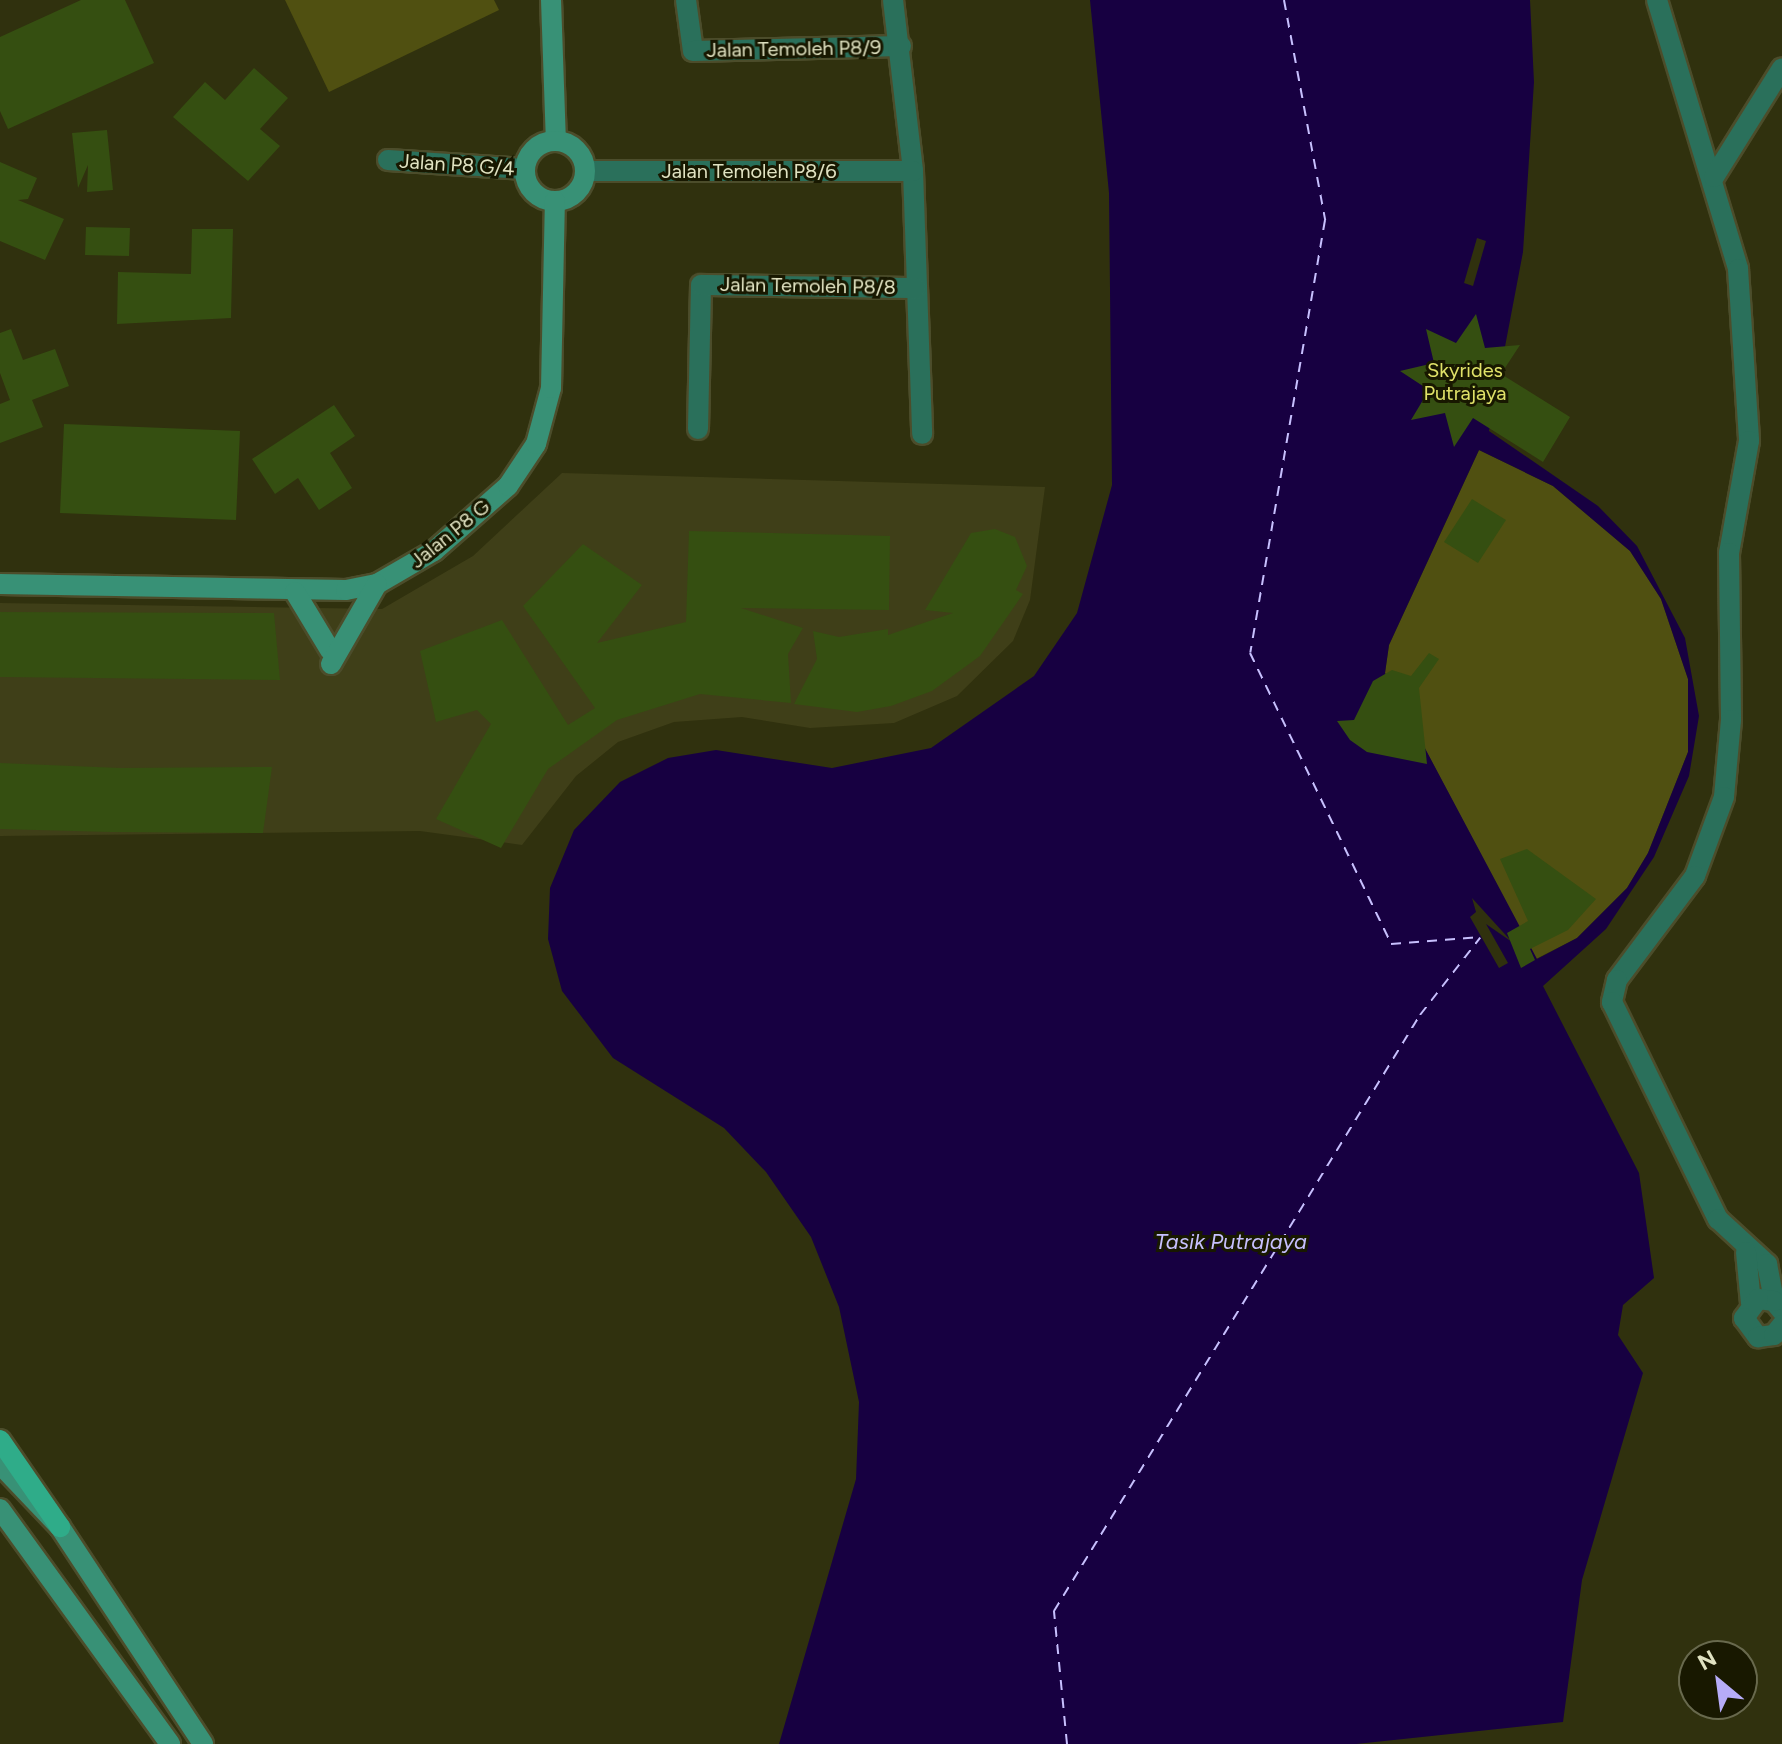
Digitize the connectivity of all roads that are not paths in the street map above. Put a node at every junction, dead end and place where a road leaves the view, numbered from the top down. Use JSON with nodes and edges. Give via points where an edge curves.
{"nodes":[{"id":1,"x":551,"y":0,"type":"edge"},
{"id":2,"x":686,"y":0,"type":"edge"},
{"id":3,"x":893,"y":0,"type":"edge"},
{"id":4,"x":1657,"y":0,"type":"edge"},
{"id":5,"x":901,"y":46,"type":"junction"},
{"id":6,"x":1782,"y":68,"type":"edge"},
{"id":7,"x":556,"y":140,"type":"junction"},
{"id":8,"x":388,"y":160,"type":"dead end"},
{"id":9,"x":525,"y":169,"type":"junction"},
{"id":10,"x":586,"y":171,"type":"junction"},
{"id":11,"x":913,"y":171,"type":"junction"},
{"id":12,"x":1714,"y":177,"type":"junction"},
{"id":13,"x":555,"y":201,"type":"junction"},
{"id":14,"x":916,"y":288,"type":"junction"},
{"id":15,"x":698,"y":429,"type":"dead end"},
{"id":16,"x":922,"y":434,"type":"dead end"},
{"id":17,"x":0,"y":584,"type":"edge"},
{"id":18,"x":377,"y":584,"type":"junction"},
{"id":19,"x":295,"y":592,"type":"junction"},
{"id":20,"x":1746,"y":1252,"type":"junction"},
{"id":21,"x":1751,"y":1303,"type":"junction"},
{"id":22,"x":1778,"y":1306,"type":"edge"},
{"id":23,"x":1782,"y":1325,"type":"edge"},
{"id":24,"x":0,"y":1440,"type":"edge"},
{"id":25,"x":0,"y":1464,"type":"edge"},
{"id":26,"x":0,"y":1509,"type":"edge"},
{"id":27,"x":60,"y":1527,"type":"junction"},
{"id":28,"x":170,"y":1744,"type":"edge"},
{"id":29,"x":203,"y":1744,"type":"edge"}],
"edges":[{"from":1,"to":7,"type":"street"},
{"from":2,"to":5,"type":"street","name":"Jalan Temoleh P8/9","via":[[693,51]]},
{"from":3,"to":5,"type":"street"},
{"from":4,"to":12,"type":"street"},
{"from":5,"to":11,"type":"street"},
{"from":6,"to":12,"type":"street"},
{"from":7,"to":9,"type":"street","via":[[538,146]]},
{"from":7,"to":10,"type":"street","via":[[577,149]]},
{"from":8,"to":9,"type":"street","name":"Jalan P8 G/4"},
{"from":9,"to":13,"type":"street","via":[[533,191]]},
{"from":10,"to":11,"type":"street","name":"Jalan Temoleh P8/6"},
{"from":10,"to":13,"type":"street","via":[[576,192]]},
{"from":11,"to":14,"type":"street"},
{"from":12,"to":20,"type":"street","via":[[1745,307],[1750,412],[1729,553],[1730,746],[1717,824],[1695,876],[1613,991],[1614,1015],[1641,1070],[1702,1187]]},
{"from":13,"to":18,"type":"street","name":"Jalan P8 G","via":[[551,388],[536,444],[483,509],[434,551]]},
{"from":14,"to":15,"type":"street","name":"Jalan Temoleh P8/8","via":[[701,285]]},
{"from":14,"to":16,"type":"street"},
{"from":17,"to":19,"type":"street","name":"Jalan P8 G"},
{"from":18,"to":19,"type":"street","name":"Jalan P8 G"},
{"from":18,"to":19,"type":"street","via":[[330,657]]},
{"from":20,"to":21,"type":"street"},
{"from":20,"to":22,"type":"street","via":[[1767,1264]]},
{"from":21,"to":22,"type":"street"},
{"from":21,"to":23,"type":"street","via":[[1744,1318],[1750,1333],[1766,1338]]},
{"from":24,"to":27,"type":"main road"},
{"from":25,"to":27,"type":"street"},
{"from":26,"to":28,"type":"street"},
{"from":27,"to":29,"type":"street"}]}
